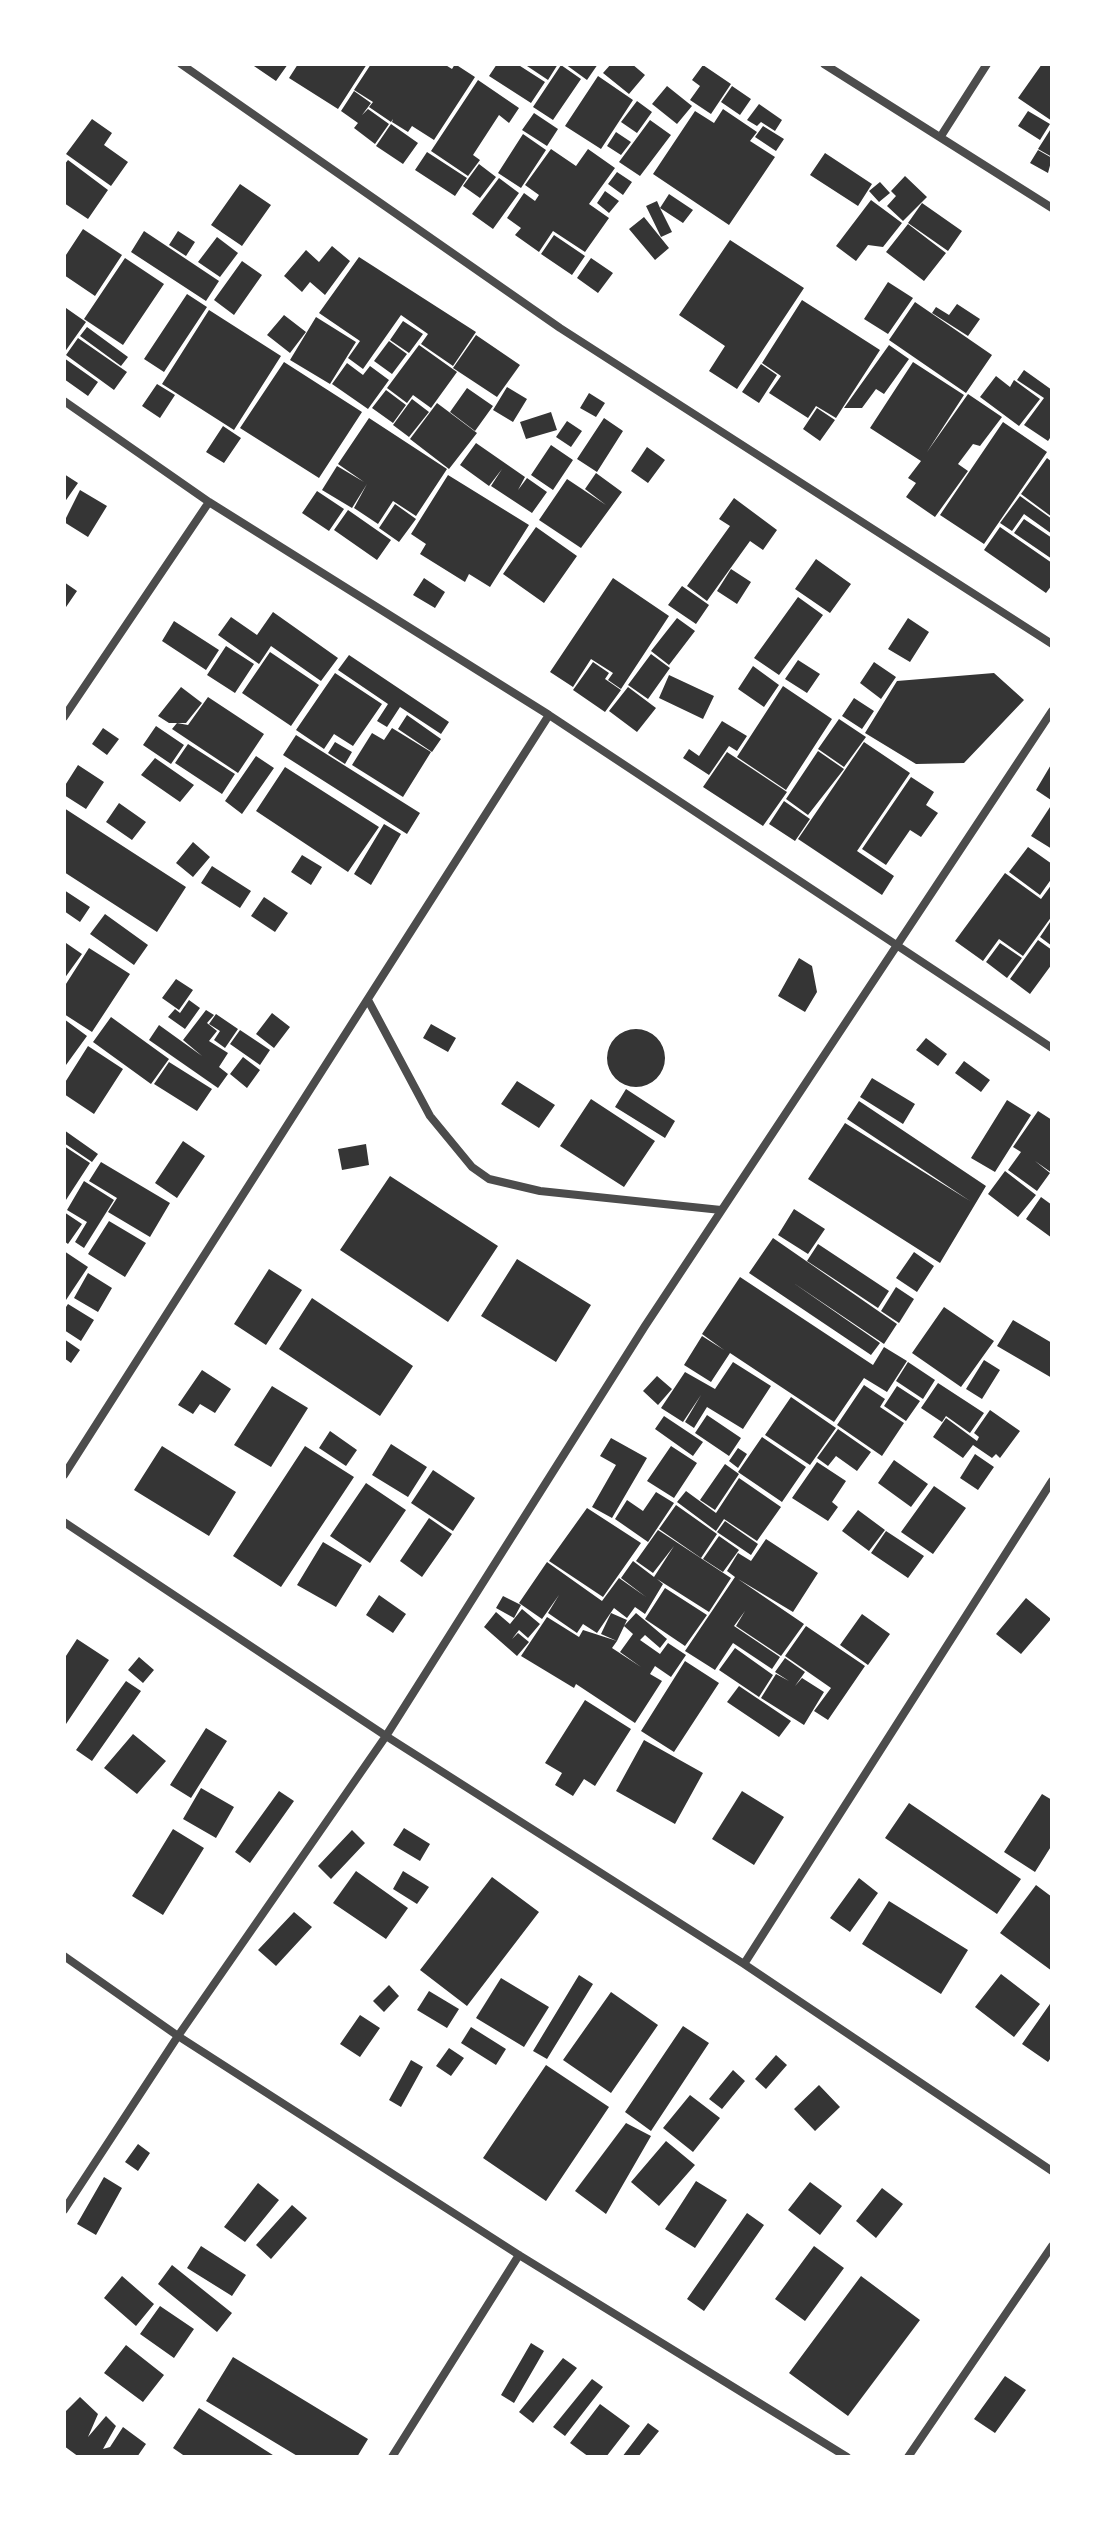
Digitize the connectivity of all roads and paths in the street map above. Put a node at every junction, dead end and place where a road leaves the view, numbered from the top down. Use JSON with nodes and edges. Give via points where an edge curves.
{"nodes":[{"id":1,"x":181,"y":64,"type":"edge"},
{"id":2,"x":824,"y":64,"type":"edge"},
{"id":3,"x":987,"y":64,"type":"edge"},
{"id":4,"x":941,"y":136,"type":"junction"},
{"id":5,"x":1052,"y":208,"type":"edge"},
{"id":6,"x":64,"y":401,"type":"edge"},
{"id":7,"x":209,"y":502,"type":"junction"},
{"id":8,"x":1052,"y":644,"type":"edge"},
{"id":9,"x":1052,"y":711,"type":"edge"},
{"id":10,"x":549,"y":715,"type":"junction"},
{"id":11,"x":64,"y":717,"type":"edge"},
{"id":12,"x":898,"y":944,"type":"junction"},
{"id":13,"x":368,"y":1000,"type":"junction"},
{"id":14,"x":1052,"y":1048,"type":"edge"},
{"id":15,"x":721,"y":1210,"type":"junction"},
{"id":16,"x":64,"y":1475,"type":"edge"},
{"id":17,"x":1052,"y":1481,"type":"edge"},
{"id":18,"x":64,"y":1522,"type":"edge"},
{"id":19,"x":386,"y":1736,"type":"junction"},
{"id":20,"x":64,"y":1956,"type":"edge"},
{"id":21,"x":744,"y":1964,"type":"junction"},
{"id":22,"x":178,"y":2036,"type":"junction"},
{"id":23,"x":1052,"y":2171,"type":"edge"},
{"id":24,"x":64,"y":2210,"type":"edge"},
{"id":25,"x":1052,"y":2246,"type":"edge"},
{"id":26,"x":519,"y":2255,"type":"junction"},
{"id":27,"x":392,"y":2457,"type":"edge"},
{"id":28,"x":847,"y":2457,"type":"edge"},
{"id":29,"x":908,"y":2457,"type":"edge"}],
"edges":[{"from":1,"to":8,"type":"street","via":[[560,328]]},
{"from":2,"to":4,"type":"street"},
{"from":3,"to":4,"type":"street"},
{"from":4,"to":5,"type":"street"},
{"from":6,"to":7,"type":"street"},
{"from":7,"to":10,"type":"street"},
{"from":7,"to":11,"type":"street"},
{"from":9,"to":12,"type":"street"},
{"from":10,"to":12,"type":"street"},
{"from":10,"to":13,"type":"street"},
{"from":12,"to":14,"type":"street"},
{"from":12,"to":15,"type":"street"},
{"from":13,"to":15,"type":"street","via":[[430,1116],[472,1167],[489,1179],[540,1191]]},
{"from":13,"to":16,"type":"street"},
{"from":15,"to":19,"type":"street"},
{"from":17,"to":21,"type":"street"},
{"from":18,"to":19,"type":"street"},
{"from":19,"to":21,"type":"street"},
{"from":19,"to":22,"type":"street"},
{"from":20,"to":22,"type":"street"},
{"from":21,"to":23,"type":"street"},
{"from":22,"to":24,"type":"street"},
{"from":22,"to":26,"type":"street"},
{"from":25,"to":29,"type":"street"},
{"from":26,"to":27,"type":"street"},
{"from":26,"to":28,"type":"street"}]}
